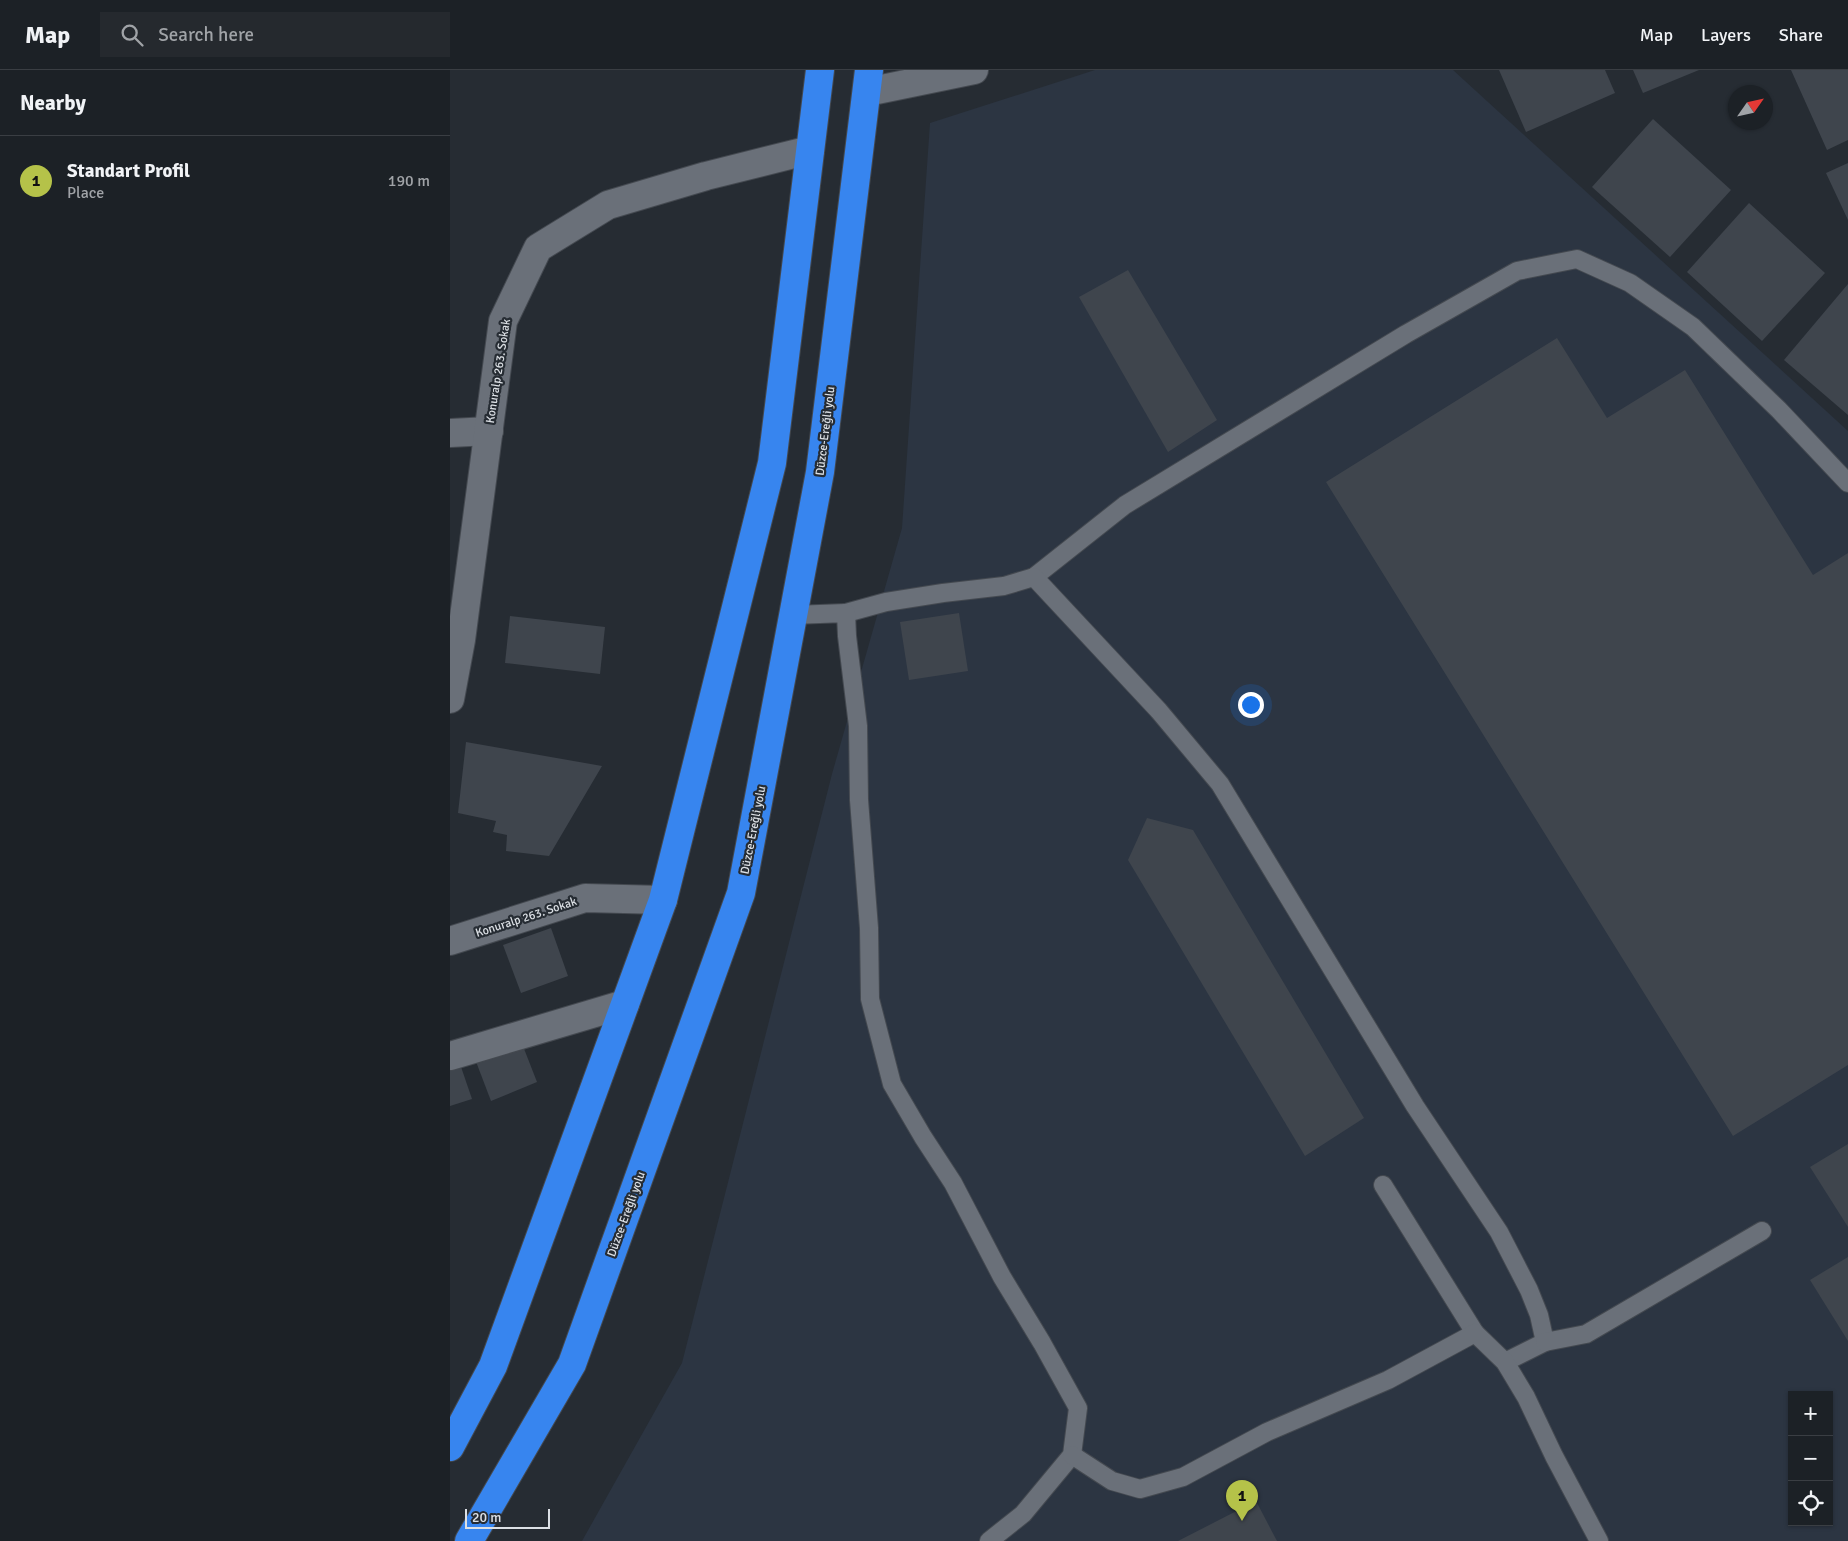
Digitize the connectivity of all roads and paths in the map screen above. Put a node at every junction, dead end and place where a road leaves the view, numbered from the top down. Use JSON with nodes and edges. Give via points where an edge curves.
{"nodes":[{"id":1,"x":820,"y":70,"type":"edge"},
{"id":2,"x":974,"y":70,"type":"edge"},
{"id":3,"x":907,"y":77,"type":"edge"},
{"id":4,"x":868,"y":81,"type":"edge"},
{"id":5,"x":810,"y":150,"type":"junction"},
{"id":6,"x":489,"y":431,"type":"junction"},
{"id":7,"x":450,"y":433,"type":"edge"},
{"id":8,"x":1848,"y":483,"type":"edge"},
{"id":9,"x":1034,"y":577,"type":"junction"},
{"id":10,"x":846,"y":613,"type":"junction"},
{"id":11,"x":793,"y":615,"type":"junction"},
{"id":12,"x":450,"y":699,"type":"edge"},
{"id":13,"x":663,"y":900,"type":"junction"},
{"id":14,"x":450,"y":941,"type":"edge"},
{"id":15,"x":625,"y":1004,"type":"junction"},
{"id":16,"x":450,"y":1056,"type":"edge"},
{"id":17,"x":1383,"y":1185,"type":"dead end"},
{"id":18,"x":1762,"y":1231,"type":"dead end"},
{"id":19,"x":1475,"y":1333,"type":"junction"},
{"id":20,"x":1545,"y":1342,"type":"junction"},
{"id":21,"x":1505,"y":1362,"type":"junction"},
{"id":22,"x":450,"y":1447,"type":"edge"},
{"id":23,"x":1072,"y":1455,"type":"junction"},
{"id":24,"x":469,"y":1541,"type":"edge"},
{"id":25,"x":989,"y":1541,"type":"edge"},
{"id":26,"x":1599,"y":1541,"type":"edge"}],
"edges":[{"from":1,"to":5,"type":"highway"},
{"from":2,"to":3,"type":"street"},
{"from":3,"to":4,"type":"street"},
{"from":4,"to":11,"type":"highway","name":"Düzce-Ereğli yolu","via":[[820,472]]},
{"from":5,"to":6,"type":"street","name":"Konuralp 263. Sokak","via":[[608,205],[538,248],[503,321]]},
{"from":5,"to":13,"type":"highway","via":[[772,463]]},
{"from":6,"to":7,"type":"street"},
{"from":6,"to":12,"type":"street","name":"Konuralp 263. Sokak"},
{"from":8,"to":9,"type":"lane","via":[[1779,410],[1693,327],[1630,283],[1577,259],[1517,271],[1406,334],[1124,505]]},
{"from":9,"to":10,"type":"lane","via":[[1004,586],[886,602]]},
{"from":9,"to":20,"type":"lane","via":[[1159,711],[1220,784],[1415,1106],[1499,1232],[1529,1290]]},
{"from":10,"to":11,"type":"lane"},
{"from":10,"to":23,"type":"lane","via":[[858,726],[870,999],[892,1084],[953,1183],[1002,1277],[1078,1408]]},
{"from":11,"to":24,"type":"highway","name":"Düzce-Ereğli yolu","via":[[741,893],[572,1364]]},
{"from":13,"to":14,"type":"street","name":"Konuralp 263. Sokak","via":[[585,898]]},
{"from":13,"to":15,"type":"highway"},
{"from":15,"to":16,"type":"street"},
{"from":15,"to":22,"type":"highway","via":[[493,1366]]},
{"from":17,"to":19,"type":"lane"},
{"from":18,"to":20,"type":"lane","via":[[1586,1334]]},
{"from":19,"to":21,"type":"lane"},
{"from":19,"to":23,"type":"lane","via":[[1388,1380],[1267,1432],[1183,1477],[1140,1489],[1112,1481]]},
{"from":20,"to":21,"type":"lane"},
{"from":21,"to":26,"type":"lane"},
{"from":23,"to":25,"type":"lane","via":[[1024,1514]]}]}
